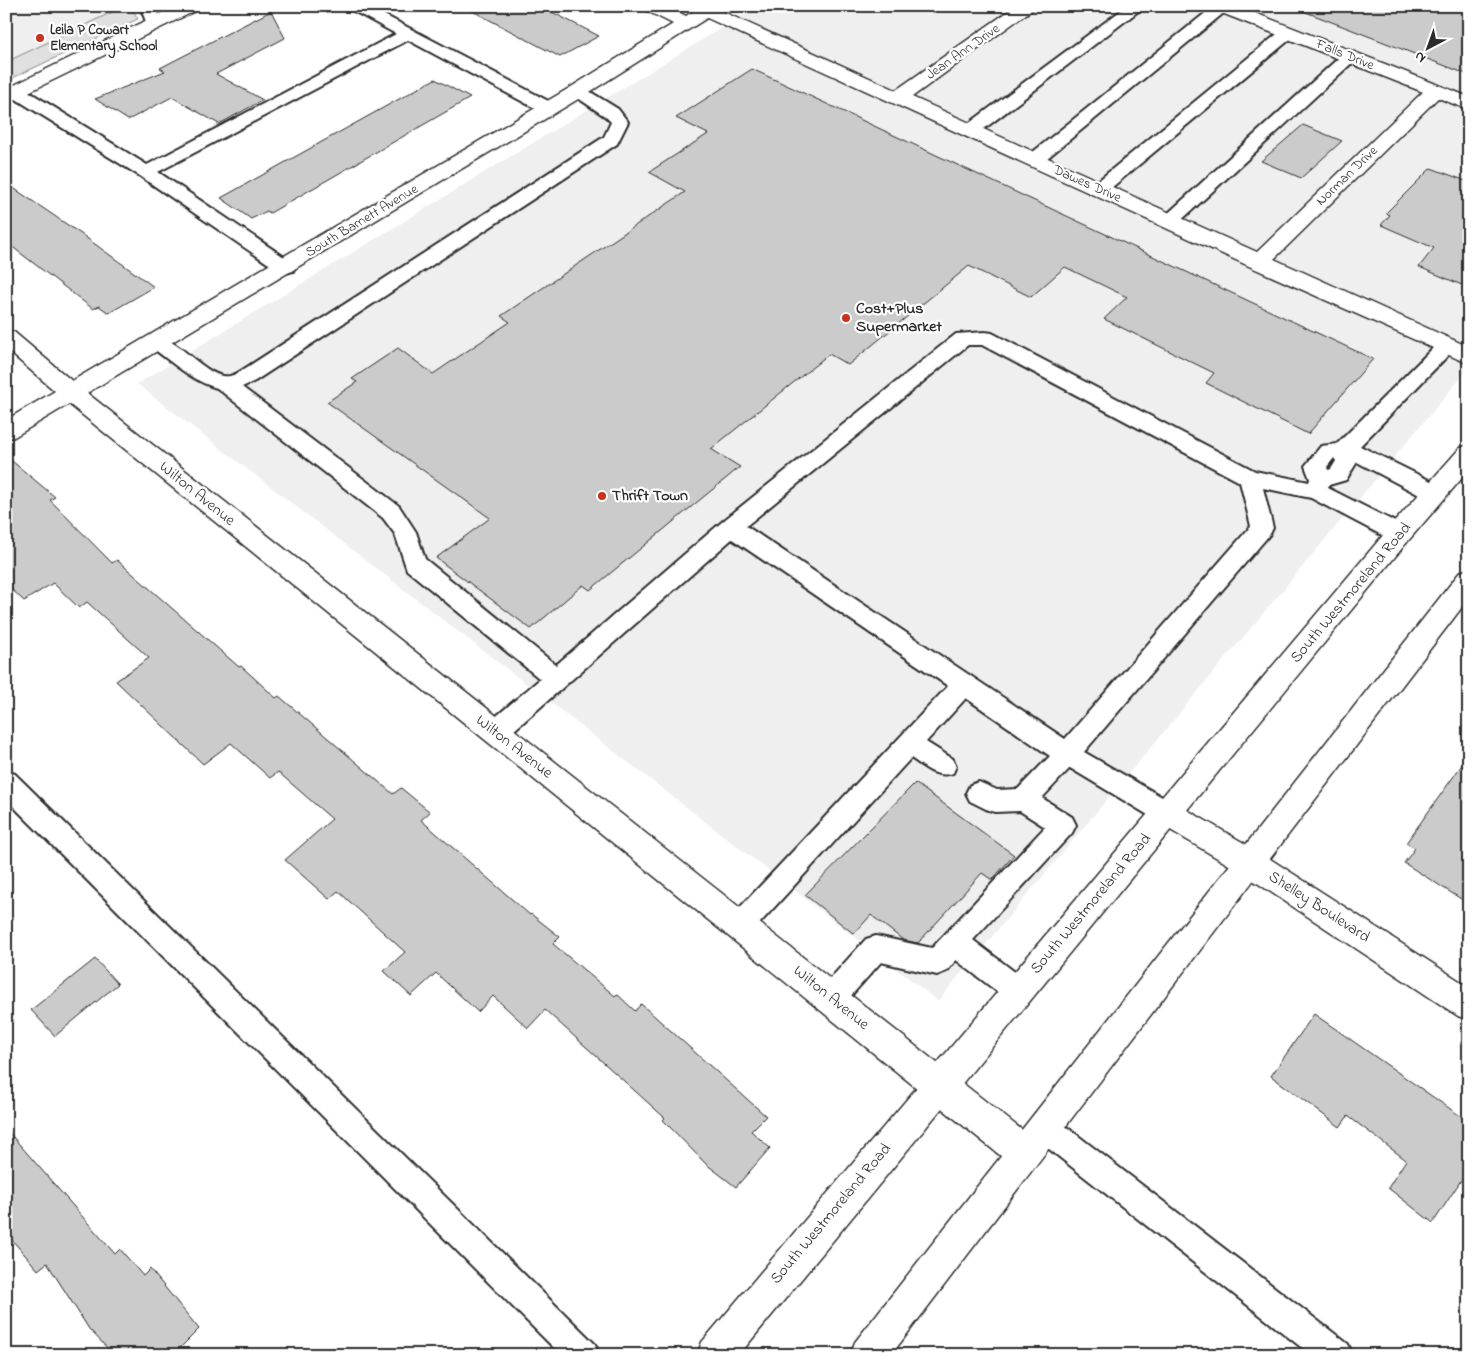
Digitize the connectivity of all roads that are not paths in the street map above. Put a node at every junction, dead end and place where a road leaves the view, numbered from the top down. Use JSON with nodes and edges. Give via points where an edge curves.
{"nodes":[{"id":1,"x":148,"y":6,"type":"edge"},
{"id":2,"x":191,"y":6,"type":"edge"},
{"id":3,"x":355,"y":6,"type":"edge"},
{"id":4,"x":651,"y":6,"type":"edge"},
{"id":5,"x":1028,"y":6,"type":"edge"},
{"id":6,"x":1137,"y":6,"type":"edge"},
{"id":7,"x":1222,"y":7,"type":"edge"},
{"id":8,"x":710,"y":9,"type":"edge"},
{"id":9,"x":686,"y":23,"type":"junction"},
{"id":10,"x":154,"y":24,"type":"junction"},
{"id":11,"x":1288,"y":32,"type":"junction"},
{"id":12,"x":408,"y":34,"type":"junction"},
{"id":13,"x":1349,"y":57,"type":"junction"},
{"id":14,"x":578,"y":91,"type":"junction"},
{"id":15,"x":1435,"y":91,"type":"junction"},
{"id":16,"x":12,"y":95,"type":"edge"},
{"id":17,"x":897,"y":98,"type":"junction"},
{"id":18,"x":1469,"y":104,"type":"edge"},
{"id":19,"x":548,"y":108,"type":"junction"},
{"id":20,"x":970,"y":131,"type":"junction"},
{"id":21,"x":1034,"y":160,"type":"junction"},
{"id":22,"x":146,"y":172,"type":"junction"},
{"id":23,"x":1099,"y":190,"type":"junction"},
{"id":24,"x":1170,"y":221,"type":"junction"},
{"id":25,"x":1259,"y":262,"type":"junction"},
{"id":26,"x":286,"y":266,"type":"junction"},
{"id":27,"x":6,"y":337,"type":"edge"},
{"id":28,"x":158,"y":342,"type":"junction"},
{"id":29,"x":1447,"y":346,"type":"junction"},
{"id":30,"x":1469,"y":356,"type":"edge"},
{"id":31,"x":224,"y":384,"type":"junction"},
{"id":32,"x":71,"y":392,"type":"junction"},
{"id":33,"x":6,"y":431,"type":"edge"},
{"id":34,"x":1344,"y":449,"type":"junction"},
{"id":35,"x":1469,"y":454,"type":"edge"},
{"id":36,"x":1250,"y":478,"type":"junction"},
{"id":37,"x":1319,"y":485,"type":"junction"},
{"id":38,"x":1434,"y":493,"type":"junction"},
{"id":39,"x":731,"y":526,"type":"junction"},
{"id":40,"x":1399,"y":534,"type":"junction"},
{"id":41,"x":1469,"y":579,"type":"edge"},
{"id":42,"x":556,"y":678,"type":"junction"},
{"id":43,"x":964,"y":684,"type":"junction"},
{"id":44,"x":495,"y":732,"type":"junction"},
{"id":45,"x":908,"y":744,"type":"junction"},
{"id":46,"x":1067,"y":754,"type":"junction"},
{"id":47,"x":944,"y":766,"type":"dead end"},
{"id":48,"x":6,"y":782,"type":"edge"},
{"id":49,"x":979,"y":793,"type":"dead end"},
{"id":50,"x":1024,"y":800,"type":"junction"},
{"id":51,"x":1167,"y":813,"type":"junction"},
{"id":52,"x":1250,"y":862,"type":"junction"},
{"id":53,"x":740,"y":926,"type":"junction"},
{"id":54,"x":954,"y":942,"type":"junction"},
{"id":55,"x":1018,"y":991,"type":"junction"},
{"id":56,"x":831,"y":998,"type":"junction"},
{"id":57,"x":1469,"y":1005,"type":"edge"},
{"id":58,"x":939,"y":1085,"type":"junction"},
{"id":59,"x":1045,"y":1128,"type":"junction"},
{"id":60,"x":1024,"y":1153,"type":"junction"},
{"id":61,"x":584,"y":1355,"type":"edge"},
{"id":62,"x":715,"y":1355,"type":"edge"},
{"id":63,"x":868,"y":1355,"type":"edge"},
{"id":64,"x":1337,"y":1355,"type":"edge"}],
"edges":[{"from":1,"to":10,"type":"lane"},
{"from":2,"to":10,"type":"street"},
{"from":3,"to":12,"type":"lane"},
{"from":4,"to":9,"type":"street"},
{"from":5,"to":17,"type":"street","name":"Jean Ann Drive"},
{"from":6,"to":20,"type":"lane"},
{"from":7,"to":11,"type":"street","name":"Falls Drive"},
{"from":7,"to":21,"type":"lane"},
{"from":8,"to":9,"type":"street","name":"South Barnett Avenue"},
{"from":8,"to":17,"type":"street","name":"Dawes Drive"},
{"from":9,"to":14,"type":"street","name":"South Barnett Avenue"},
{"from":10,"to":16,"type":"street"},
{"from":11,"to":13,"type":"street","name":"Falls Drive"},
{"from":11,"to":23,"type":"lane"},
{"from":12,"to":19,"type":"lane"},
{"from":12,"to":22,"type":"lane"},
{"from":13,"to":15,"type":"street","name":"Falls Drive"},
{"from":13,"to":24,"type":"lane"},
{"from":14,"to":19,"type":"street","name":"South Barnett Avenue"},
{"from":14,"to":31,"type":"lane","via":[[620,122],[610,140],[248,376]]},
{"from":15,"to":18,"type":"street","name":"Falls Drive"},
{"from":15,"to":25,"type":"street","name":"Norman Drive"},
{"from":16,"to":22,"type":"lane"},
{"from":17,"to":20,"type":"street","name":"Dawes Drive"},
{"from":19,"to":26,"type":"street","name":"South Barnett Avenue"},
{"from":20,"to":21,"type":"street","name":"Dawes Drive"},
{"from":21,"to":23,"type":"street","name":"Dawes Drive"},
{"from":22,"to":26,"type":"lane"},
{"from":23,"to":24,"type":"street","name":"Dawes Drive"},
{"from":24,"to":25,"type":"street","name":"Dawes Drive"},
{"from":25,"to":29,"type":"street","name":"Dawes Drive"},
{"from":26,"to":28,"type":"street","name":"South Barnett Avenue"},
{"from":27,"to":32,"type":"street","name":"Wilton Avenue"},
{"from":28,"to":31,"type":"lane","via":[[205,375]]},
{"from":28,"to":32,"type":"street","name":"South Barnett Avenue"},
{"from":29,"to":30,"type":"street","name":"Dawes Drive"},
{"from":29,"to":34,"type":"lane"},
{"from":31,"to":42,"type":"lane","via":[[391,512],[405,532],[415,564]]},
{"from":32,"to":33,"type":"street","name":"South Barnett Avenue"},
{"from":32,"to":44,"type":"street","name":"Wilton Avenue"},
{"from":34,"to":37,"type":"lane","via":[[1347,462],[1338,475]]},
{"from":34,"to":38,"type":"lane"},
{"from":35,"to":38,"type":"street","name":"South Westmoreland Road"},
{"from":36,"to":37,"type":"lane"},
{"from":36,"to":39,"type":"lane","via":[[985,338],[963,339]]},
{"from":36,"to":46,"type":"lane","via":[[1262,528]]},
{"from":37,"to":40,"type":"lane"},
{"from":38,"to":40,"type":"street","name":"South Westmoreland Road"},
{"from":39,"to":42,"type":"lane"},
{"from":39,"to":43,"type":"lane"},
{"from":40,"to":51,"type":"street","name":"South Westmoreland Road"},
{"from":41,"to":52,"type":"street"},
{"from":42,"to":44,"type":"lane"},
{"from":43,"to":45,"type":"lane"},
{"from":43,"to":46,"type":"lane"},
{"from":44,"to":53,"type":"street","name":"Wilton Avenue"},
{"from":45,"to":47,"type":"lane"},
{"from":45,"to":53,"type":"lane"},
{"from":46,"to":50,"type":"lane"},
{"from":46,"to":51,"type":"lane"},
{"from":48,"to":61,"type":"lane"},
{"from":49,"to":50,"type":"lane","via":[[995,801]]},
{"from":50,"to":54,"type":"lane","via":[[1063,825]]},
{"from":51,"to":52,"type":"street","name":"Shelley Boulevard"},
{"from":51,"to":55,"type":"street","name":"South Westmoreland Road"},
{"from":52,"to":57,"type":"street","name":"Shelley Boulevard"},
{"from":52,"to":59,"type":"street"},
{"from":53,"to":56,"type":"street","name":"Wilton Avenue"},
{"from":54,"to":55,"type":"lane"},
{"from":54,"to":56,"type":"lane","via":[[937,962],[876,948]]},
{"from":55,"to":58,"type":"street","name":"South Westmoreland Road"},
{"from":56,"to":58,"type":"street","name":"Wilton Avenue"},
{"from":58,"to":60,"type":"street","name":"Wilton Avenue"},
{"from":58,"to":62,"type":"street","name":"South Westmoreland Road"},
{"from":59,"to":60,"type":"street"},
{"from":59,"to":64,"type":"lane"},
{"from":60,"to":63,"type":"street"}]}
